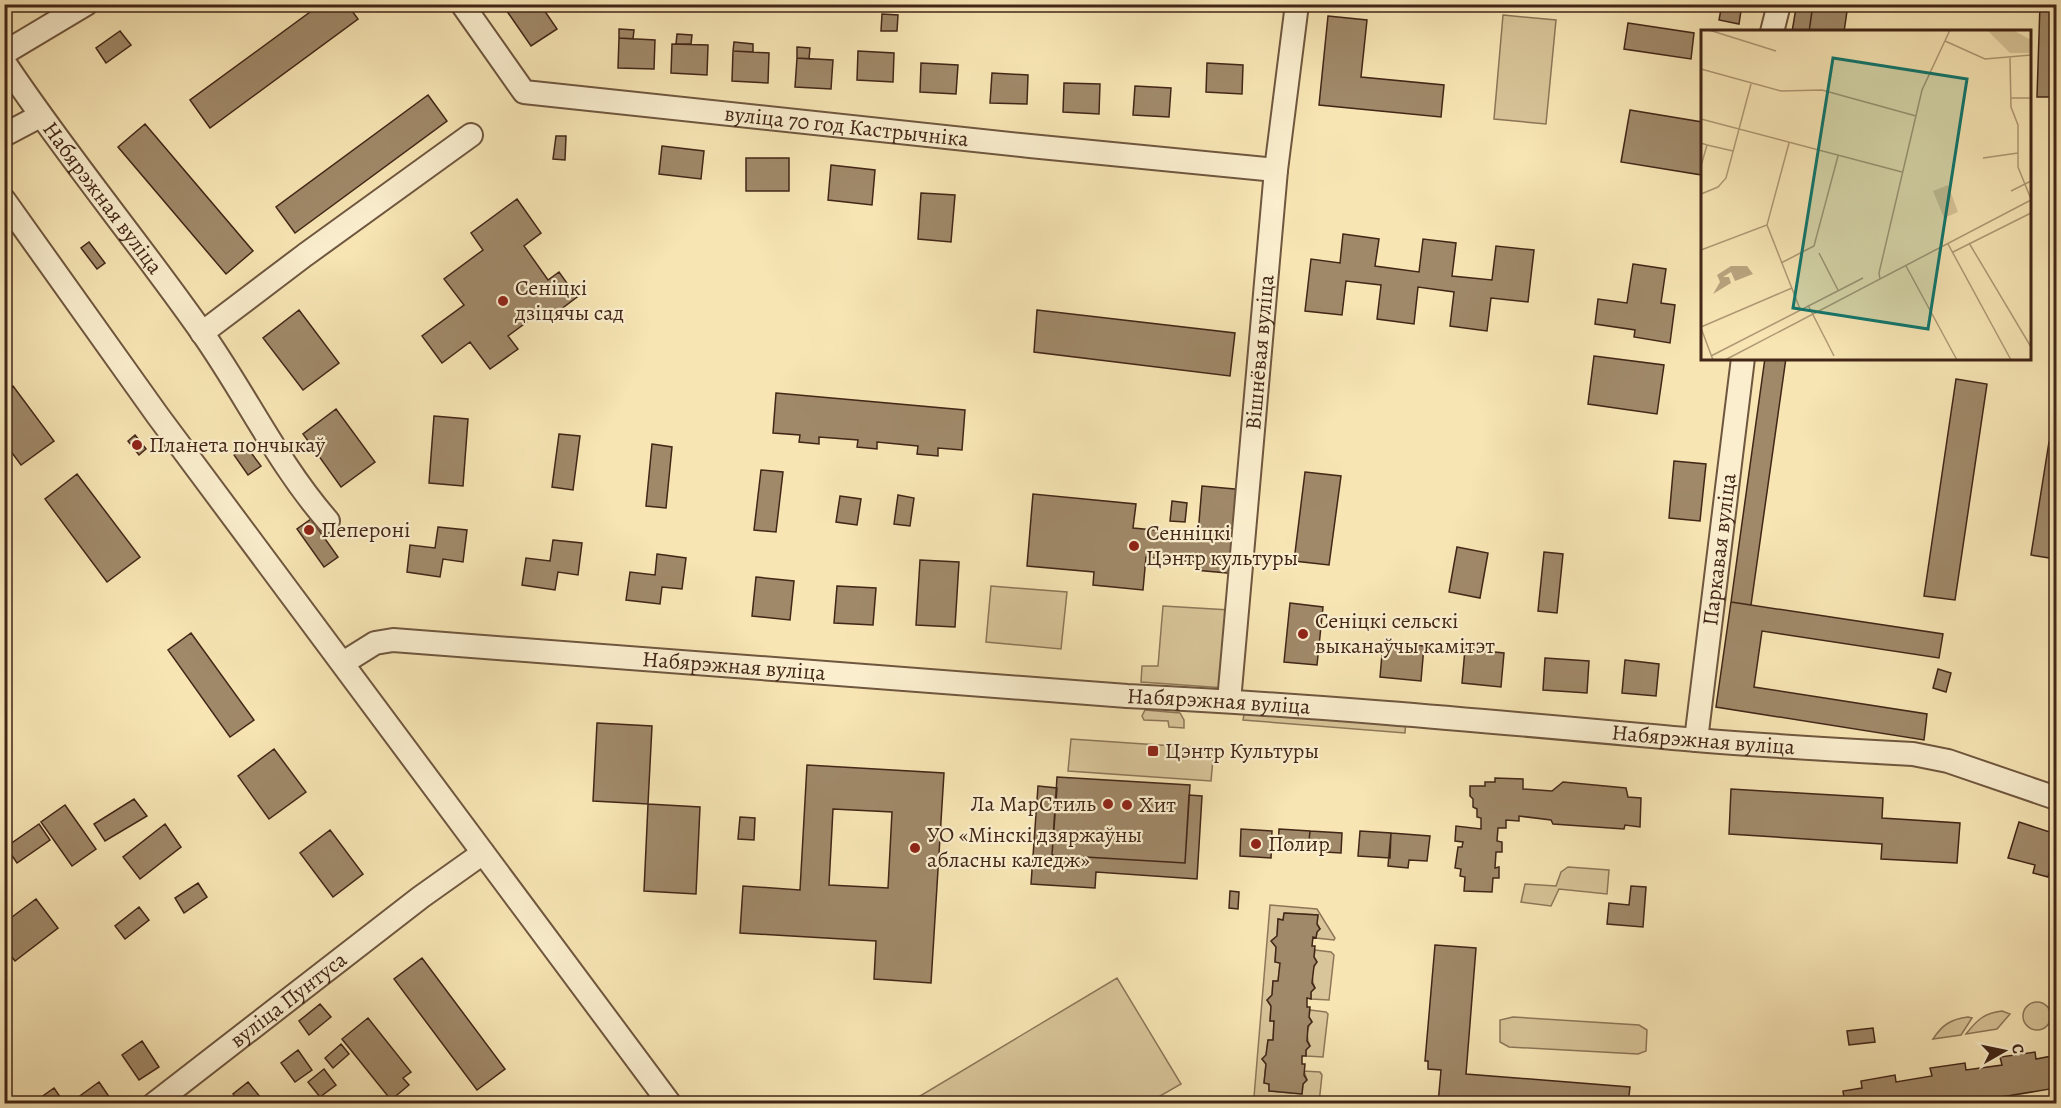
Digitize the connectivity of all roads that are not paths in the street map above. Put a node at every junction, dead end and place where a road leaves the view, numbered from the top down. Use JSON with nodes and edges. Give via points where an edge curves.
{"nodes":[{"id":1,"x":86,"y":4,"type":"edge"},
{"id":2,"x":462,"y":4,"type":"edge"},
{"id":3,"x":1298,"y":4,"type":"edge"},
{"id":4,"x":1779,"y":4,"type":"edge"},
{"id":5,"x":1772,"y":30,"type":"edge"},
{"id":6,"x":4,"y":53,"type":"edge"},
{"id":7,"x":4,"y":62,"type":"edge"},
{"id":8,"x":40,"y":116,"type":"junction"},
{"id":9,"x":4,"y":135,"type":"edge"},
{"id":10,"x":471,"y":135,"type":"dead end"},
{"id":11,"x":1276,"y":170,"type":"junction"},
{"id":12,"x":4,"y":200,"type":"edge"},
{"id":13,"x":202,"y":333,"type":"junction"},
{"id":14,"x":1743,"y":360,"type":"edge"},
{"id":15,"x":328,"y":520,"type":"dead end"},
{"id":16,"x":343,"y":663,"type":"junction"},
{"id":17,"x":1229,"y":701,"type":"junction"},
{"id":18,"x":1696,"y":740,"type":"junction"},
{"id":19,"x":2056,"y":798,"type":"edge"},
{"id":20,"x":483,"y":853,"type":"junction"},
{"id":21,"x":154,"y":1104,"type":"edge"},
{"id":22,"x":670,"y":1104,"type":"edge"}],
"edges":[{"from":1,"to":6,"type":"street"},
{"from":2,"to":11,"type":"street","name":"вуліца 70 год Кастрычніка","via":[[524,92]]},
{"from":3,"to":11,"type":"street","name":"Вішнёвая вуліца"},
{"from":4,"to":5,"type":"street"},
{"from":7,"to":8,"type":"street","name":"Набярэжная вуліца"},
{"from":8,"to":9,"type":"street"},
{"from":8,"to":13,"type":"street","name":"Набярэжная вуліца"},
{"from":10,"to":13,"type":"street"},
{"from":11,"to":17,"type":"street","name":"Вішнёвая вуліца"},
{"from":12,"to":16,"type":"street","via":[[158,416]]},
{"from":13,"to":15,"type":"street","name":"Набярэжная вуліца","via":[[306,495]]},
{"from":14,"to":18,"type":"street","name":"Паркавая вуліца"},
{"from":16,"to":17,"type":"street","name":"Набярэжная вуліца","via":[[375,643],[393,640]]},
{"from":16,"to":20,"type":"street"},
{"from":17,"to":18,"type":"street","name":"Набярэжная вуліца"},
{"from":18,"to":19,"type":"street","name":"Набярэжная вуліца","via":[[1913,754],[1948,761]]},
{"from":20,"to":21,"type":"street","name":"вуліца Пунтуса"},
{"from":20,"to":22,"type":"street"}]}
